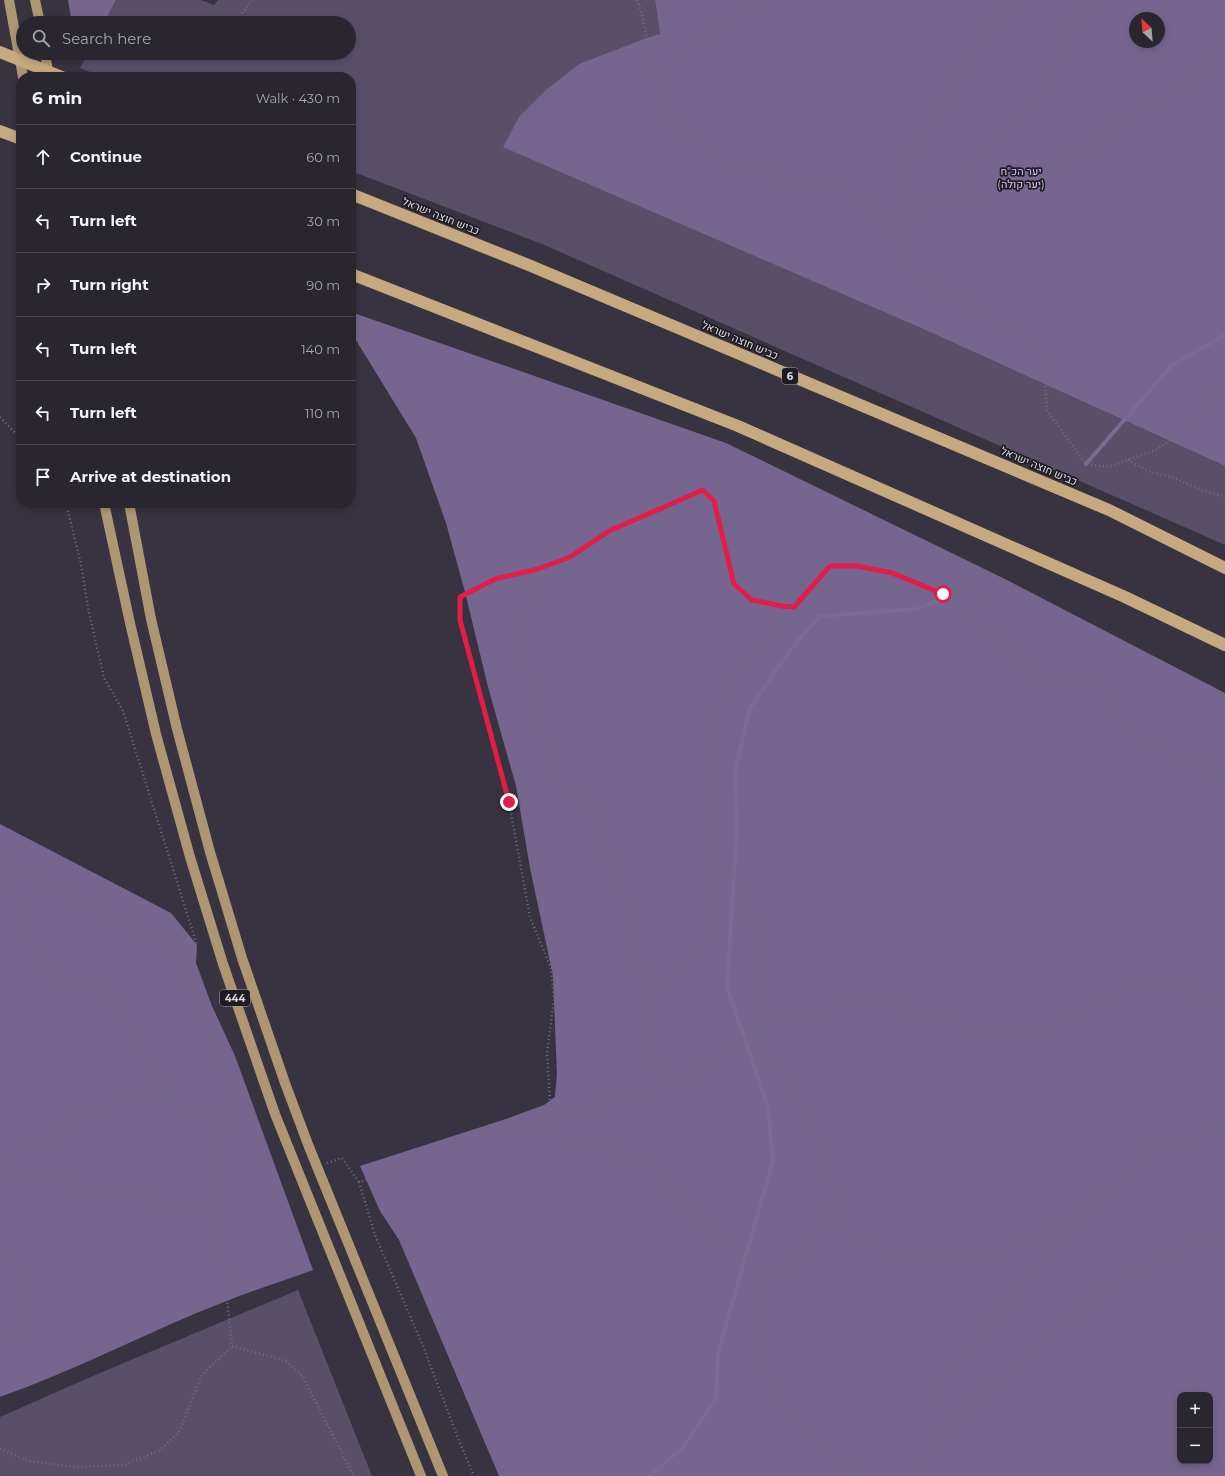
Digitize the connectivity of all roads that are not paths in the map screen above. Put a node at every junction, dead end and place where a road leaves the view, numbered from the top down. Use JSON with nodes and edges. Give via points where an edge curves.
{"nodes":[{"id":1,"x":9,"y":0,"type":"edge"},
{"id":2,"x":35,"y":0,"type":"edge"},
{"id":3,"x":38,"y":16,"type":"edge"},
{"id":4,"x":16,"y":38,"type":"edge"},
{"id":5,"x":0,"y":52,"type":"edge"},
{"id":6,"x":16,"y":58,"type":"edge"},
{"id":7,"x":20,"y":60,"type":"edge"},
{"id":8,"x":20,"y":60,"type":"edge"},
{"id":9,"x":46,"y":60,"type":"edge"},
{"id":10,"x":22,"y":72,"type":"edge"},
{"id":11,"x":48,"y":72,"type":"edge"},
{"id":12,"x":50,"y":72,"type":"edge"},
{"id":13,"x":0,"y":131,"type":"edge"},
{"id":14,"x":16,"y":137,"type":"edge"},
{"id":15,"x":356,"y":196,"type":"edge"},
{"id":16,"x":356,"y":276,"type":"edge"},
{"id":17,"x":105,"y":508,"type":"edge"},
{"id":18,"x":130,"y":508,"type":"edge"},
{"id":19,"x":1225,"y":568,"type":"edge"},
{"id":20,"x":1225,"y":645,"type":"edge"},
{"id":21,"x":421,"y":1476,"type":"edge"},
{"id":22,"x":443,"y":1476,"type":"edge"}],
"edges":[{"from":1,"to":4,"type":"main road"},
{"from":2,"to":3,"type":"main road"},
{"from":5,"to":6,"type":"highway"},
{"from":7,"to":10,"type":"main road"},
{"from":8,"to":12,"type":"highway"},
{"from":9,"to":11,"type":"main road"},
{"from":13,"to":14,"type":"highway"},
{"from":15,"to":19,"type":"highway","name":"כביש חוצה ישראל","number":"6","via":[[531,266],[1109,510]]},
{"from":16,"to":20,"type":"highway","via":[[738,426],[1125,597]]},
{"from":17,"to":21,"type":"main road","number":"444","via":[[156,734],[223,964],[275,1114]]},
{"from":18,"to":22,"type":"main road","number":"444","via":[[153,627],[177,730],[242,958],[317,1166]]}]}
